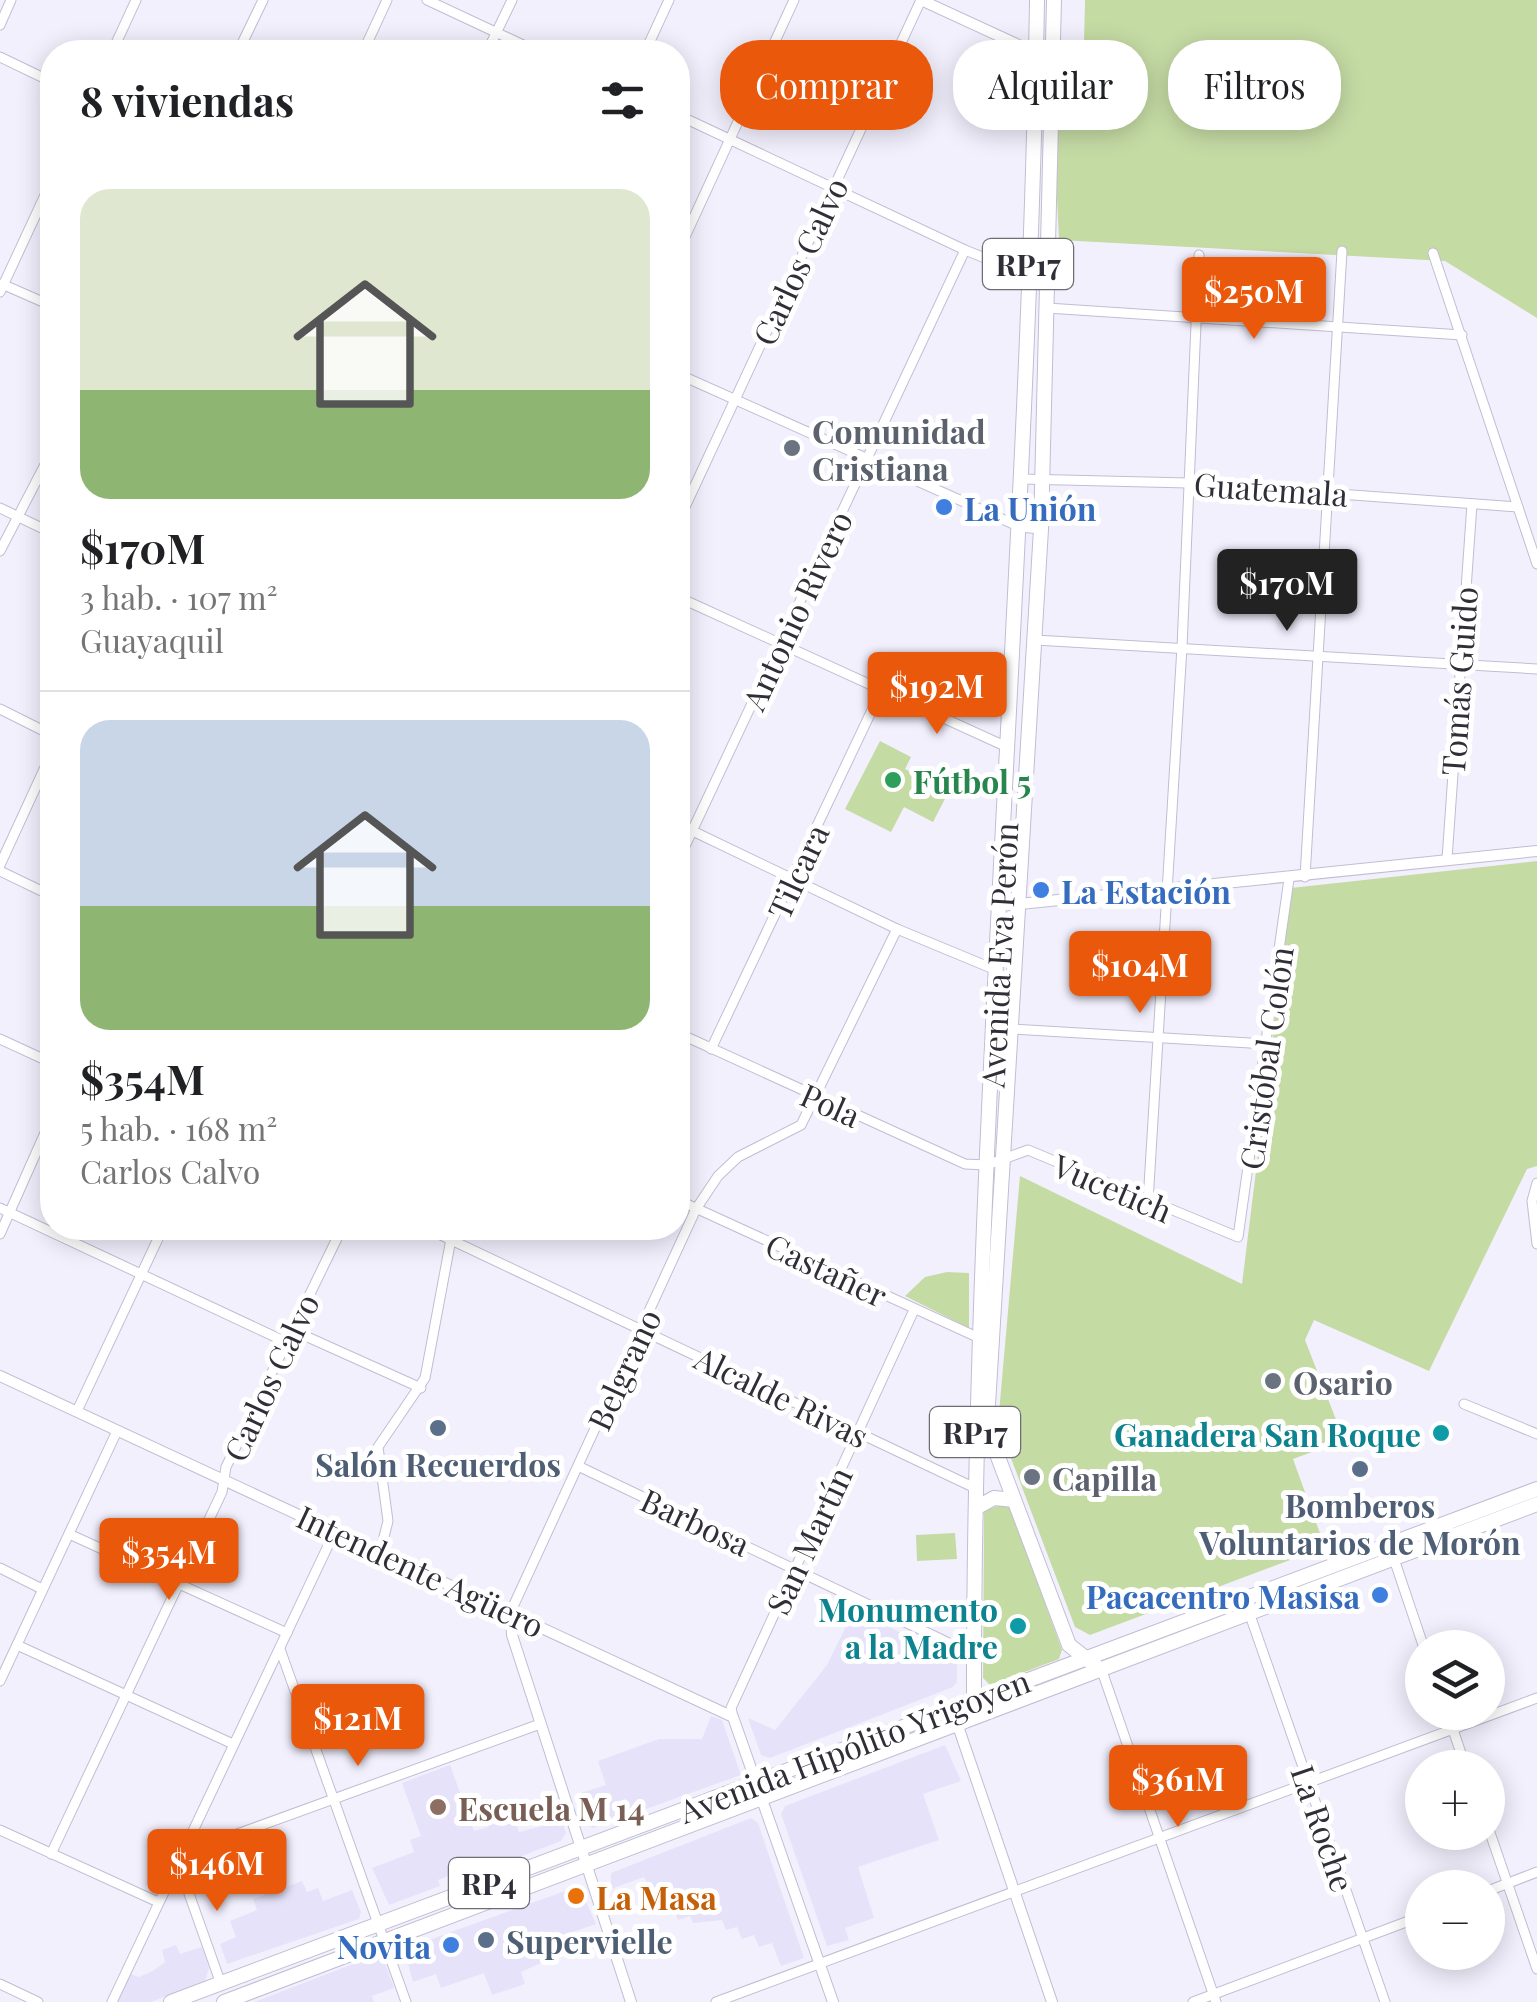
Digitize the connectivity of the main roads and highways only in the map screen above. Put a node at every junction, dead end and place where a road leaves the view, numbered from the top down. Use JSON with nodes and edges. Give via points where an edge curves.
{"nodes":[{"id":1,"x":1036,"y":0,"type":"edge"},
{"id":2,"x":1054,"y":0,"type":"edge"},
{"id":3,"x":1537,"y":1490,"type":"edge"},
{"id":4,"x":1014,"y":1500,"type":"junction"},
{"id":5,"x":1537,"y":1504,"type":"edge"},
{"id":6,"x":976,"y":1508,"type":"junction"},
{"id":7,"x":1082,"y":1660,"type":"junction"},
{"id":8,"x":1102,"y":1671,"type":"junction"},
{"id":9,"x":974,"y":1699,"type":"junction"},
{"id":10,"x":958,"y":1726,"type":"junction"},
{"id":11,"x":171,"y":2002,"type":"edge"},
{"id":12,"x":226,"y":2002,"type":"edge"}],
"edges":[{"from":1,"to":6,"type":"main road","name":"Avenida Eva Perón","number":"RP17","via":[[1020,527],[976,1337]]},
{"from":2,"to":4,"type":"main road","name":"Avenida Eva Perón","number":"RP17","via":[[1036,640],[988,1405]]},
{"from":3,"to":7,"type":"main road","name":"Avenida Hipólito Yrigoyen","number":"RP4"},
{"from":4,"to":6,"type":"main road","via":[[994,1498]]},
{"from":4,"to":7,"type":"main road","name":"Avenida Eva Perón","number":"RP17","via":[[1069,1645]]},
{"from":5,"to":8,"type":"main road","name":"Avenida Hipólito Yrigoyen","number":"RP4"},
{"from":6,"to":9,"type":"main road","name":"Avenida Eva Perón","number":"RP17"},
{"from":7,"to":8,"type":"main road"},
{"from":7,"to":9,"type":"main road","name":"Avenida Hipólito Yrigoyen","number":"RP4"},
{"from":8,"to":10,"type":"main road","name":"Avenida Hipólito Yrigoyen","number":"RP4"},
{"from":9,"to":10,"type":"main road"},
{"from":9,"to":11,"type":"main road","name":"Avenida Hipólito Yrigoyen","number":"RP4"},
{"from":10,"to":12,"type":"main road","name":"Avenida Hipólito Yrigoyen","number":"RP4"}]}
